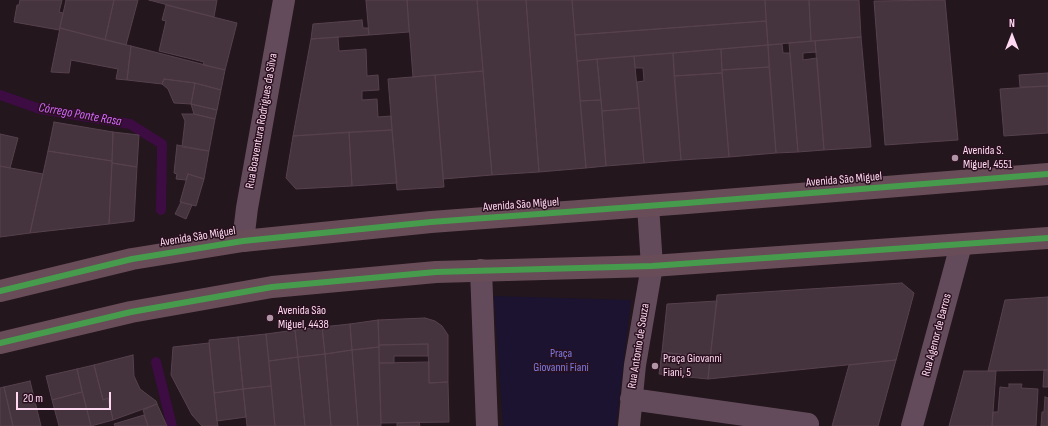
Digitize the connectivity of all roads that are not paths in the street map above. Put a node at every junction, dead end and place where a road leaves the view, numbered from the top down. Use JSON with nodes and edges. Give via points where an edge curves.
{"nodes":[{"id":1,"x":284,"y":0,"type":"edge"},
{"id":2,"x":1048,"y":174,"type":"edge"},
{"id":3,"x":648,"y":206,"type":"junction"},
{"id":4,"x":1048,"y":238,"type":"edge"},
{"id":5,"x":242,"y":241,"type":"junction"},
{"id":6,"x":961,"y":244,"type":"junction"},
{"id":7,"x":652,"y":266,"type":"junction"},
{"id":8,"x":481,"y":270,"type":"junction"},
{"id":9,"x":0,"y":291,"type":"edge"},
{"id":10,"x":0,"y":343,"type":"edge"},
{"id":11,"x":631,"y":399,"type":"junction"},
{"id":12,"x":808,"y":424,"type":"dead end"},
{"id":13,"x":487,"y":426,"type":"edge"},
{"id":14,"x":629,"y":426,"type":"edge"},
{"id":15,"x":912,"y":426,"type":"edge"}],
"edges":[{"from":1,"to":5,"type":"street","name":"Rua Boaventura Rodrigues da Silva"},
{"from":2,"to":3,"type":"main road","name":"Avenida São Miguel"},
{"from":3,"to":5,"type":"main road","name":"Avenida São Miguel","via":[[431,222]]},
{"from":3,"to":7,"type":"street"},
{"from":4,"to":6,"type":"main road"},
{"from":5,"to":9,"type":"main road","name":"Avenida São Miguel","via":[[132,259]]},
{"from":6,"to":7,"type":"main road"},
{"from":6,"to":15,"type":"street","name":"Rua Agenor de Barros"},
{"from":7,"to":8,"type":"main road"},
{"from":7,"to":11,"type":"street","name":"Rua Antonio de Souza"},
{"from":8,"to":10,"type":"main road","via":[[272,287],[131,312]]},
{"from":8,"to":13,"type":"street"},
{"from":11,"to":12,"type":"street"},
{"from":11,"to":14,"type":"street","name":"Rua Antonio de Souza"}]}
